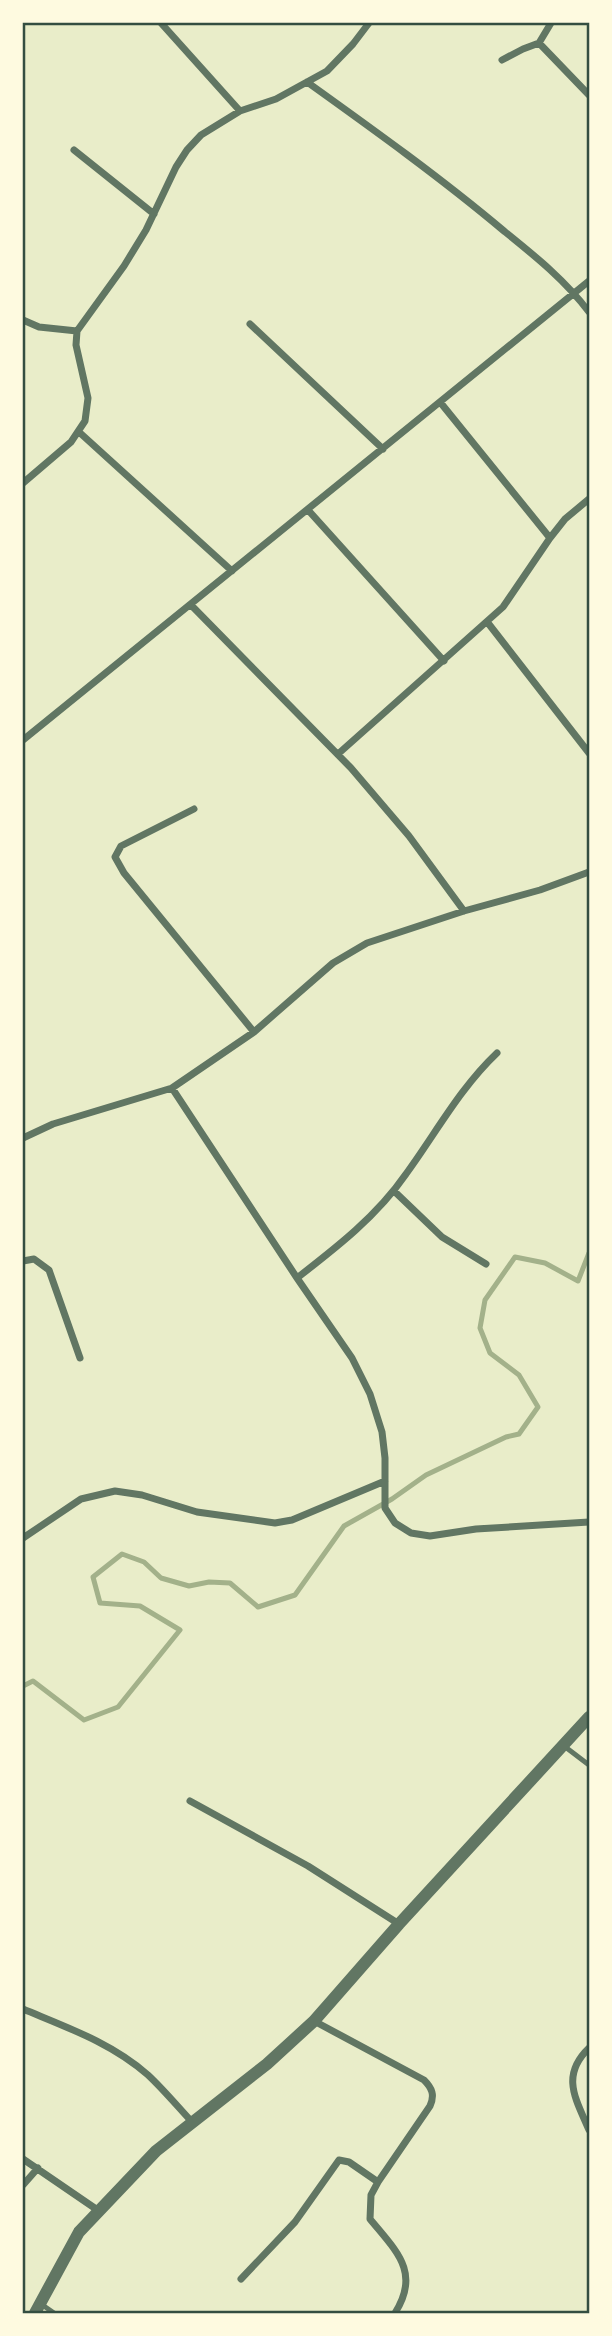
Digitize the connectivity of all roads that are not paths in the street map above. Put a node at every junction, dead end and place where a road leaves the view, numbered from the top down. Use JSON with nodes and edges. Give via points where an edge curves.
{"nodes":[{"id":1,"x":161,"y":23,"type":"edge"},
{"id":2,"x":369,"y":23,"type":"edge"},
{"id":3,"x":551,"y":23,"type":"edge"},
{"id":4,"x":539,"y":43,"type":"junction"},
{"id":5,"x":502,"y":60,"type":"dead end"},
{"id":6,"x":307,"y":82,"type":"junction"},
{"id":7,"x":589,"y":95,"type":"edge"},
{"id":8,"x":240,"y":111,"type":"junction"},
{"id":9,"x":74,"y":150,"type":"dead end"},
{"id":10,"x":154,"y":214,"type":"junction"},
{"id":11,"x":589,"y":281,"type":"edge"},
{"id":12,"x":575,"y":293,"type":"junction"},
{"id":13,"x":589,"y":312,"type":"edge"},
{"id":14,"x":23,"y":320,"type":"edge"},
{"id":15,"x":250,"y":324,"type":"dead end"},
{"id":16,"x":77,"y":331,"type":"junction"},
{"id":17,"x":440,"y":402,"type":"junction"},
{"id":18,"x":79,"y":432,"type":"junction"},
{"id":19,"x":383,"y":449,"type":"junction"},
{"id":20,"x":23,"y":483,"type":"edge"},
{"id":21,"x":589,"y":499,"type":"edge"},
{"id":22,"x":308,"y":510,"type":"junction"},
{"id":23,"x":550,"y":538,"type":"junction"},
{"id":24,"x":232,"y":571,"type":"junction"},
{"id":25,"x":191,"y":605,"type":"junction"},
{"id":26,"x":488,"y":623,"type":"junction"},
{"id":27,"x":444,"y":661,"type":"junction"},
{"id":28,"x":23,"y":740,"type":"edge"},
{"id":29,"x":589,"y":753,"type":"edge"},
{"id":30,"x":338,"y":754,"type":"junction"},
{"id":31,"x":194,"y":809,"type":"dead end"},
{"id":32,"x":589,"y":872,"type":"edge"},
{"id":33,"x":464,"y":911,"type":"junction"},
{"id":34,"x":254,"y":1032,"type":"junction"},
{"id":35,"x":497,"y":1053,"type":"dead end"},
{"id":36,"x":172,"y":1087,"type":"junction"},
{"id":37,"x":23,"y":1138,"type":"edge"},
{"id":38,"x":394,"y":1191,"type":"junction"},
{"id":39,"x":23,"y":1261,"type":"edge"},
{"id":40,"x":486,"y":1264,"type":"dead end"},
{"id":41,"x":297,"y":1278,"type":"junction"},
{"id":42,"x":80,"y":1358,"type":"dead end"},
{"id":43,"x":385,"y":1481,"type":"junction"},
{"id":44,"x":589,"y":1522,"type":"edge"},
{"id":45,"x":23,"y":1538,"type":"edge"},
{"id":46,"x":589,"y":1717,"type":"edge"},
{"id":47,"x":564,"y":1745,"type":"junction"},
{"id":48,"x":589,"y":1765,"type":"edge"},
{"id":49,"x":190,"y":1801,"type":"dead end"},
{"id":50,"x":399,"y":1924,"type":"junction"},
{"id":51,"x":23,"y":2009,"type":"edge"},
{"id":52,"x":314,"y":2021,"type":"junction"},
{"id":53,"x":589,"y":2048,"type":"edge"},
{"id":54,"x":193,"y":2123,"type":"junction"},
{"id":55,"x":589,"y":2130,"type":"edge"},
{"id":56,"x":23,"y":2159,"type":"edge"},
{"id":57,"x":38,"y":2168,"type":"junction"},
{"id":58,"x":377,"y":2182,"type":"junction"},
{"id":59,"x":23,"y":2185,"type":"edge"},
{"id":60,"x":99,"y":2211,"type":"junction"},
{"id":61,"x":241,"y":2279,"type":"dead end"},
{"id":62,"x":38,"y":2309,"type":"edge"},
{"id":63,"x":54,"y":2313,"type":"edge"},
{"id":64,"x":395,"y":2313,"type":"edge"}],
"edges":[{"from":1,"to":8,"type":"street"},
{"from":2,"to":6,"type":"street","via":[[327,71]]},
{"from":3,"to":4,"type":"street"},
{"from":4,"to":5,"type":"street"},
{"from":4,"to":7,"type":"street"},
{"from":6,"to":8,"type":"street"},
{"from":6,"to":12,"type":"street","via":[[479,210]]},
{"from":8,"to":10,"type":"street","via":[[201,135],[187,150]]},
{"from":9,"to":10,"type":"street"},
{"from":10,"to":16,"type":"street"},
{"from":11,"to":12,"type":"street"},
{"from":12,"to":13,"type":"street"},
{"from":12,"to":17,"type":"street"},
{"from":14,"to":16,"type":"street","via":[[38,327]]},
{"from":15,"to":19,"type":"street"},
{"from":16,"to":18,"type":"street","via":[[88,398]]},
{"from":17,"to":19,"type":"street"},
{"from":17,"to":23,"type":"street"},
{"from":18,"to":20,"type":"street"},
{"from":18,"to":24,"type":"street"},
{"from":19,"to":22,"type":"street"},
{"from":21,"to":23,"type":"street"},
{"from":22,"to":24,"type":"street"},
{"from":22,"to":27,"type":"street"},
{"from":23,"to":26,"type":"street"},
{"from":24,"to":25,"type":"street"},
{"from":25,"to":28,"type":"street"},
{"from":25,"to":30,"type":"street"},
{"from":26,"to":27,"type":"street"},
{"from":26,"to":29,"type":"street"},
{"from":27,"to":30,"type":"street"},
{"from":30,"to":33,"type":"street","via":[[409,836]]},
{"from":31,"to":34,"type":"street","via":[[121,846],[115,858]]},
{"from":32,"to":33,"type":"street"},
{"from":33,"to":34,"type":"street","via":[[351,951]]},
{"from":34,"to":36,"type":"street"},
{"from":35,"to":38,"type":"street","via":[[467,1086]]},
{"from":36,"to":37,"type":"street","via":[[53,1124]]},
{"from":36,"to":41,"type":"street"},
{"from":38,"to":40,"type":"street","via":[[442,1237]]},
{"from":38,"to":41,"type":"street","via":[[350,1237]]},
{"from":39,"to":42,"type":"street","via":[[34,1259],[49,1270]]},
{"from":41,"to":43,"type":"street","via":[[339,1337],[370,1394],[382,1432]]},
{"from":43,"to":44,"type":"street","via":[[385,1508],[395,1523],[411,1533],[430,1536]]},
{"from":43,"to":45,"type":"street","via":[[275,1523],[197,1512],[115,1491],[81,1499]]},
{"from":46,"to":47,"type":"street"},
{"from":47,"to":48,"type":"lane"},
{"from":47,"to":50,"type":"street"},
{"from":49,"to":50,"type":"street","via":[[308,1866]]},
{"from":50,"to":52,"type":"street"},
{"from":51,"to":54,"type":"street","via":[[88,2036],[126,2058]]},
{"from":52,"to":54,"type":"street"},
{"from":52,"to":58,"type":"street","via":[[424,2080],[432,2090],[430,2106]]},
{"from":53,"to":55,"type":"street","via":[[575,2067],[571,2085]]},
{"from":54,"to":60,"type":"street","via":[[156,2151]]},
{"from":56,"to":57,"type":"street"},
{"from":57,"to":59,"type":"street"},
{"from":57,"to":60,"type":"street"},
{"from":58,"to":61,"type":"street","via":[[339,2160],[295,2222]]},
{"from":58,"to":64,"type":"street","via":[[370,2219],[398,2254],[405,2273],[407,2289]]},
{"from":60,"to":62,"type":"street","via":[[79,2232]]},
{"from":62,"to":63,"type":"lane"}]}
